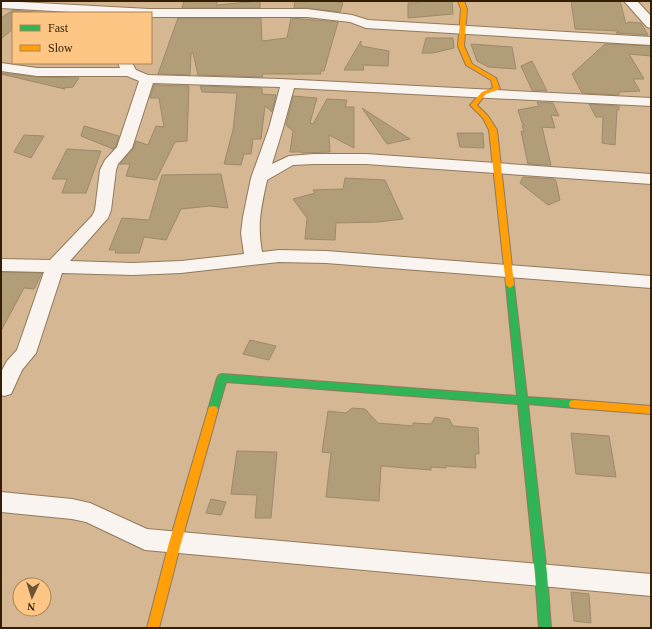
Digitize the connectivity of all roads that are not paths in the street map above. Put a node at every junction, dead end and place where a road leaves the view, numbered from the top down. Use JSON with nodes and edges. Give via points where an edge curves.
{"nodes":[{"id":1,"x":152,"y":1,"type":"edge"},
{"id":2,"x":286,"y":1,"type":"edge"},
{"id":3,"x":461,"y":1,"type":"edge"},
{"id":4,"x":630,"y":1,"type":"edge"},
{"id":5,"x":1,"y":4,"type":"edge"},
{"id":6,"x":133,"y":12,"type":"edge"},
{"id":7,"x":149,"y":12,"type":"edge"},
{"id":8,"x":152,"y":13,"type":"edge"},
{"id":9,"x":282,"y":14,"type":"junction"},
{"id":10,"x":651,"y":24,"type":"edge"},
{"id":11,"x":462,"y":30,"type":"junction"},
{"id":12,"x":651,"y":41,"type":"edge"},
{"id":13,"x":1,"y":67,"type":"edge"},
{"id":14,"x":127,"y":68,"type":"edge"},
{"id":15,"x":147,"y":79,"type":"junction"},
{"id":16,"x":288,"y":84,"type":"junction"},
{"id":17,"x":484,"y":93,"type":"junction"},
{"id":18,"x":651,"y":102,"type":"edge"},
{"id":19,"x":496,"y":169,"type":"junction"},
{"id":20,"x":259,"y":178,"type":"junction"},
{"id":21,"x":651,"y":179,"type":"edge"},
{"id":22,"x":254,"y":259,"type":"junction"},
{"id":23,"x":1,"y":265,"type":"edge"},
{"id":24,"x":55,"y":266,"type":"junction"},
{"id":25,"x":508,"y":271,"type":"junction"},
{"id":26,"x":651,"y":282,"type":"edge"},
{"id":27,"x":2,"y":388,"type":"edge"},
{"id":28,"x":522,"y":400,"type":"junction"},
{"id":29,"x":651,"y":410,"type":"edge"},
{"id":30,"x":1,"y":502,"type":"edge"},
{"id":31,"x":175,"y":543,"type":"junction"},
{"id":32,"x":541,"y":574,"type":"junction"},
{"id":33,"x":651,"y":585,"type":"edge"},
{"id":34,"x":153,"y":628,"type":"edge"},
{"id":35,"x":545,"y":628,"type":"edge"}],
"edges":[{"from":1,"to":7,"type":"street"},
{"from":2,"to":9,"type":"street"},
{"from":3,"to":11,"type":"street","via":[[464,9]]},
{"from":4,"to":10,"type":"street"},
{"from":5,"to":6,"type":"street"},
{"from":8,"to":9,"type":"street"},
{"from":9,"to":11,"type":"street","via":[[307,13],[366,24]]},
{"from":11,"to":12,"type":"street"},
{"from":11,"to":17,"type":"street","via":[[461,46],[468,65],[494,79],[497,89]]},
{"from":13,"to":14,"type":"street","via":[[37,72]]},
{"from":14,"to":15,"type":"street","via":[[133,75]]},
{"from":15,"to":16,"type":"street"},
{"from":15,"to":24,"type":"street","via":[[124,148],[108,170],[100,218]]},
{"from":16,"to":17,"type":"street"},
{"from":16,"to":20,"type":"street"},
{"from":17,"to":18,"type":"street"},
{"from":17,"to":19,"type":"street","via":[[473,105],[486,117],[493,130]]},
{"from":19,"to":20,"type":"street","via":[[366,159],[314,159],[288,161]]},
{"from":19,"to":21,"type":"street"},
{"from":19,"to":25,"type":"street"},
{"from":20,"to":22,"type":"street","via":[[250,224]]},
{"from":22,"to":24,"type":"street","via":[[181,267]]},
{"from":22,"to":25,"type":"street","via":[[279,256],[326,257]]},
{"from":23,"to":24,"type":"street"},
{"from":24,"to":27,"type":"street","via":[[26,353],[14,366]]},
{"from":25,"to":26,"type":"street"},
{"from":25,"to":28,"type":"street"},
{"from":28,"to":29,"type":"street"},
{"from":28,"to":31,"type":"street","via":[[222,378]]},
{"from":28,"to":32,"type":"street"},
{"from":30,"to":31,"type":"street","via":[[90,513],[145,539]]},
{"from":31,"to":32,"type":"street"},
{"from":31,"to":34,"type":"street"},
{"from":32,"to":33,"type":"street"},
{"from":32,"to":35,"type":"street"}]}
